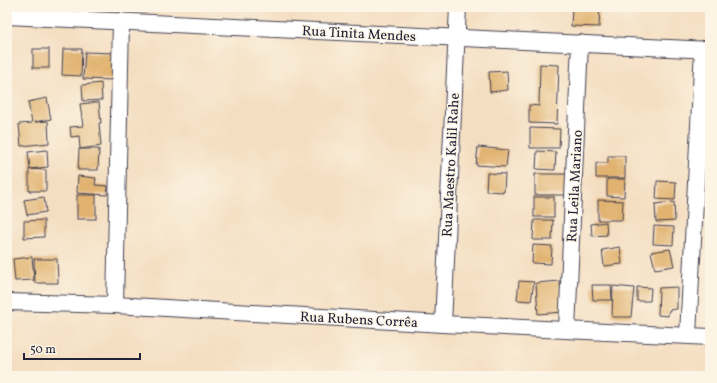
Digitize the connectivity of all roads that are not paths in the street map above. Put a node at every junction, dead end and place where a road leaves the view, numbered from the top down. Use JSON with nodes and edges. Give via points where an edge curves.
{"nodes":[{"id":1,"x":458,"y":7,"type":"edge"},
{"id":2,"x":7,"y":16,"type":"edge"},
{"id":3,"x":121,"y":21,"type":"junction"},
{"id":4,"x":456,"y":37,"type":"junction"},
{"id":5,"x":580,"y":43,"type":"junction"},
{"id":6,"x":706,"y":49,"type":"edge"},
{"id":7,"x":7,"y":302,"type":"edge"},
{"id":8,"x":115,"y":305,"type":"junction"},
{"id":9,"x":443,"y":324,"type":"junction"},
{"id":10,"x":567,"y":330,"type":"junction"},
{"id":11,"x":688,"y":336,"type":"junction"},
{"id":12,"x":710,"y":336,"type":"edge"}],
"edges":[{"from":1,"to":4,"type":"street","name":"Rua Maestro Kalil Rahe"},
{"from":2,"to":3,"type":"street","name":"Rua Tinita Mendes"},
{"from":3,"to":4,"type":"street","name":"Rua Tinita Mendes"},
{"from":3,"to":8,"type":"street"},
{"from":4,"to":5,"type":"street","name":"Rua Tinita Mendes"},
{"from":4,"to":9,"type":"street","name":"Rua Maestro Kalil Rahe"},
{"from":5,"to":6,"type":"street","name":"Rua Tinita Mendes"},
{"from":5,"to":10,"type":"street","name":"Rua Leila Mariano"},
{"from":6,"to":11,"type":"street"},
{"from":7,"to":8,"type":"street","name":"Rua Rubens Corrêa"},
{"from":8,"to":9,"type":"street","name":"Rua Rubens Corrêa"},
{"from":9,"to":10,"type":"street","name":"Rua Rubens Corrêa"},
{"from":10,"to":11,"type":"street","name":"Rua Rubens Corrêa"},
{"from":11,"to":12,"type":"street","name":"Rua Rubens Corrêa"}]}
